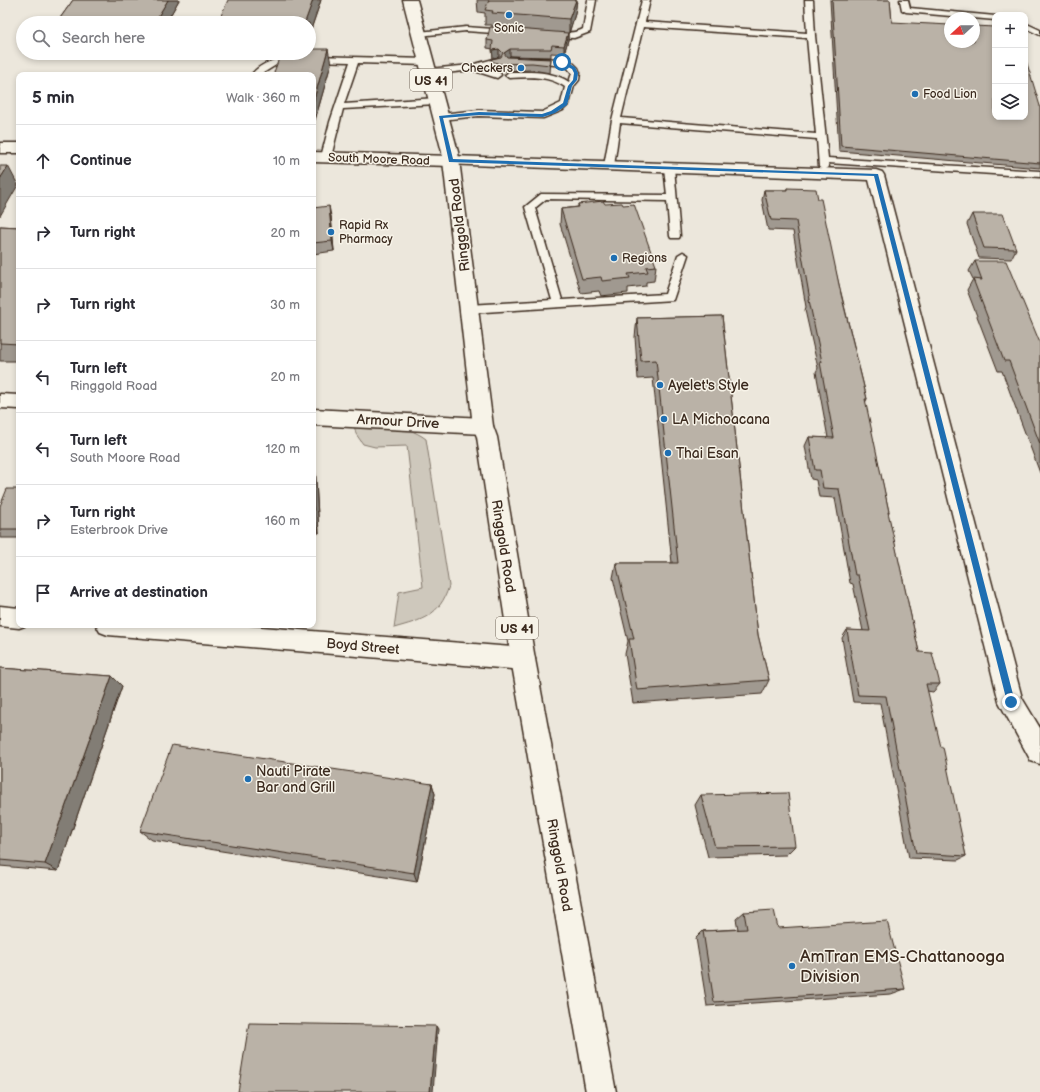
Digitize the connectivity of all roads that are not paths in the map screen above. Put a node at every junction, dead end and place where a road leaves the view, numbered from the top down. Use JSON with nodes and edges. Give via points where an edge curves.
{"nodes":[{"id":1,"x":410,"y":0,"type":"edge"},
{"id":2,"x":592,"y":0,"type":"edge"},
{"id":3,"x":646,"y":0,"type":"edge"},
{"id":4,"x":809,"y":0,"type":"edge"},
{"id":5,"x":904,"y":0,"type":"edge"},
{"id":6,"x":992,"y":18,"type":"edge"},
{"id":7,"x":640,"y":24,"type":"junction"},
{"id":8,"x":1028,"y":27,"type":"edge"},
{"id":9,"x":514,"y":32,"type":"edge"},
{"id":10,"x":1040,"y":33,"type":"edge"},
{"id":11,"x":419,"y":34,"type":"junction"},
{"id":12,"x":538,"y":34,"type":"edge"},
{"id":13,"x":811,"y":36,"type":"junction"},
{"id":14,"x":316,"y":59,"type":"edge"},
{"id":15,"x":282,"y":60,"type":"edge"},
{"id":16,"x":355,"y":60,"type":"junction"},
{"id":17,"x":498,"y":61,"type":"edge"},
{"id":18,"x":525,"y":61,"type":"edge"},
{"id":19,"x":428,"y":67,"type":"junction"},
{"id":20,"x":471,"y":68,"type":"junction"},
{"id":21,"x":258,"y":72,"type":"edge"},
{"id":22,"x":497,"y":75,"type":"edge"},
{"id":23,"x":509,"y":75,"type":"edge"},
{"id":24,"x":570,"y":86,"type":"junction"},
{"id":25,"x":437,"y":101,"type":"junction"},
{"id":26,"x":339,"y":107,"type":"junction"},
{"id":27,"x":441,"y":117,"type":"junction"},
{"id":28,"x":616,"y":120,"type":"junction"},
{"id":29,"x":822,"y":137,"type":"junction"},
{"id":30,"x":0,"y":148,"type":"edge"},
{"id":31,"x":16,"y":148,"type":"edge"},
{"id":32,"x":319,"y":157,"type":"edge"},
{"id":33,"x":451,"y":161,"type":"junction"},
{"id":34,"x":609,"y":166,"type":"junction"},
{"id":35,"x":824,"y":166,"type":"junction"},
{"id":36,"x":669,"y":168,"type":"junction"},
{"id":37,"x":1040,"y":174,"type":"edge"},
{"id":38,"x":672,"y":198,"type":"junction"},
{"id":39,"x":675,"y":236,"type":"dead end"},
{"id":40,"x":683,"y":255,"type":"dead end"},
{"id":41,"x":558,"y":303,"type":"junction"},
{"id":42,"x":469,"y":309,"type":"junction"},
{"id":43,"x":0,"y":402,"type":"edge"},
{"id":44,"x":16,"y":402,"type":"edge"},
{"id":45,"x":316,"y":417,"type":"edge"},
{"id":46,"x":483,"y":426,"type":"junction"},
{"id":47,"x":0,"y":616,"type":"edge"},
{"id":48,"x":16,"y":618,"type":"edge"},
{"id":49,"x":145,"y":628,"type":"edge"},
{"id":50,"x":523,"y":659,"type":"junction"},
{"id":51,"x":1040,"y":752,"type":"edge"},
{"id":52,"x":601,"y":1092,"type":"edge"}],
"edges":[{"from":1,"to":11,"type":"street","name":"Ringgold Road","number":"US 41"},
{"from":2,"to":12,"type":"lane","via":[[587,30],[569,37]]},
{"from":3,"to":7,"type":"lane"},
{"from":4,"to":13,"type":"lane"},
{"from":5,"to":6,"type":"lane","via":[[906,10]]},
{"from":7,"to":13,"type":"lane"},
{"from":7,"to":28,"type":"lane"},
{"from":8,"to":10,"type":"lane"},
{"from":9,"to":11,"type":"lane","via":[[466,29]]},
{"from":11,"to":19,"type":"street","name":"Ringgold Road","number":"US 41"},
{"from":13,"to":29,"type":"lane"},
{"from":14,"to":16,"type":"lane"},
{"from":15,"to":21,"type":"lane","via":[[264,66]]},
{"from":16,"to":19,"type":"lane"},
{"from":16,"to":26,"type":"lane"},
{"from":17,"to":20,"type":"lane"},
{"from":18,"to":24,"type":"lane","via":[[569,64],[576,73],[575,80]]},
{"from":19,"to":20,"type":"lane"},
{"from":19,"to":25,"type":"street","name":"Ringgold Road","number":"US 41"},
{"from":20,"to":22,"type":"lane"},
{"from":23,"to":24,"type":"lane","via":[[552,77],[562,79]]},
{"from":24,"to":27,"type":"lane","via":[[565,104],[543,115],[479,113]]},
{"from":25,"to":26,"type":"lane"},
{"from":25,"to":27,"type":"street","name":"Ringgold Road","number":"US 41"},
{"from":26,"to":32,"type":"lane"},
{"from":27,"to":33,"type":"street","name":"Ringgold Road","number":"US 41"},
{"from":28,"to":29,"type":"lane"},
{"from":28,"to":34,"type":"lane"},
{"from":29,"to":35,"type":"lane"},
{"from":30,"to":31,"type":"street"},
{"from":32,"to":33,"type":"street","name":"South Moore Road"},
{"from":33,"to":34,"type":"street","name":"South Moore Road"},
{"from":33,"to":42,"type":"street","name":"Ringgold Road","number":"US 41"},
{"from":34,"to":36,"type":"street","name":"South Moore Road"},
{"from":35,"to":36,"type":"street","name":"South Moore Road"},
{"from":35,"to":37,"type":"lane"},
{"from":35,"to":51,"type":"street","name":"South Moore Road","via":[[876,175],[1011,702]]},
{"from":36,"to":38,"type":"lane"},
{"from":38,"to":39,"type":"lane"},
{"from":38,"to":41,"type":"lane","via":[[544,196],[530,207]]},
{"from":40,"to":41,"type":"lane","via":[[669,297]]},
{"from":41,"to":42,"type":"lane"},
{"from":42,"to":46,"type":"street","name":"Ringgold Road","number":"US 41"},
{"from":43,"to":44,"type":"street"},
{"from":45,"to":46,"type":"street","name":"Armour Drive"},
{"from":46,"to":50,"type":"street","name":"Ringgold Road","number":"US 41","via":[[487,437]]},
{"from":47,"to":48,"type":"street"},
{"from":49,"to":50,"type":"street","name":"Boyd Street"},
{"from":50,"to":52,"type":"street","name":"Ringgold Road","number":"US 41"}]}
